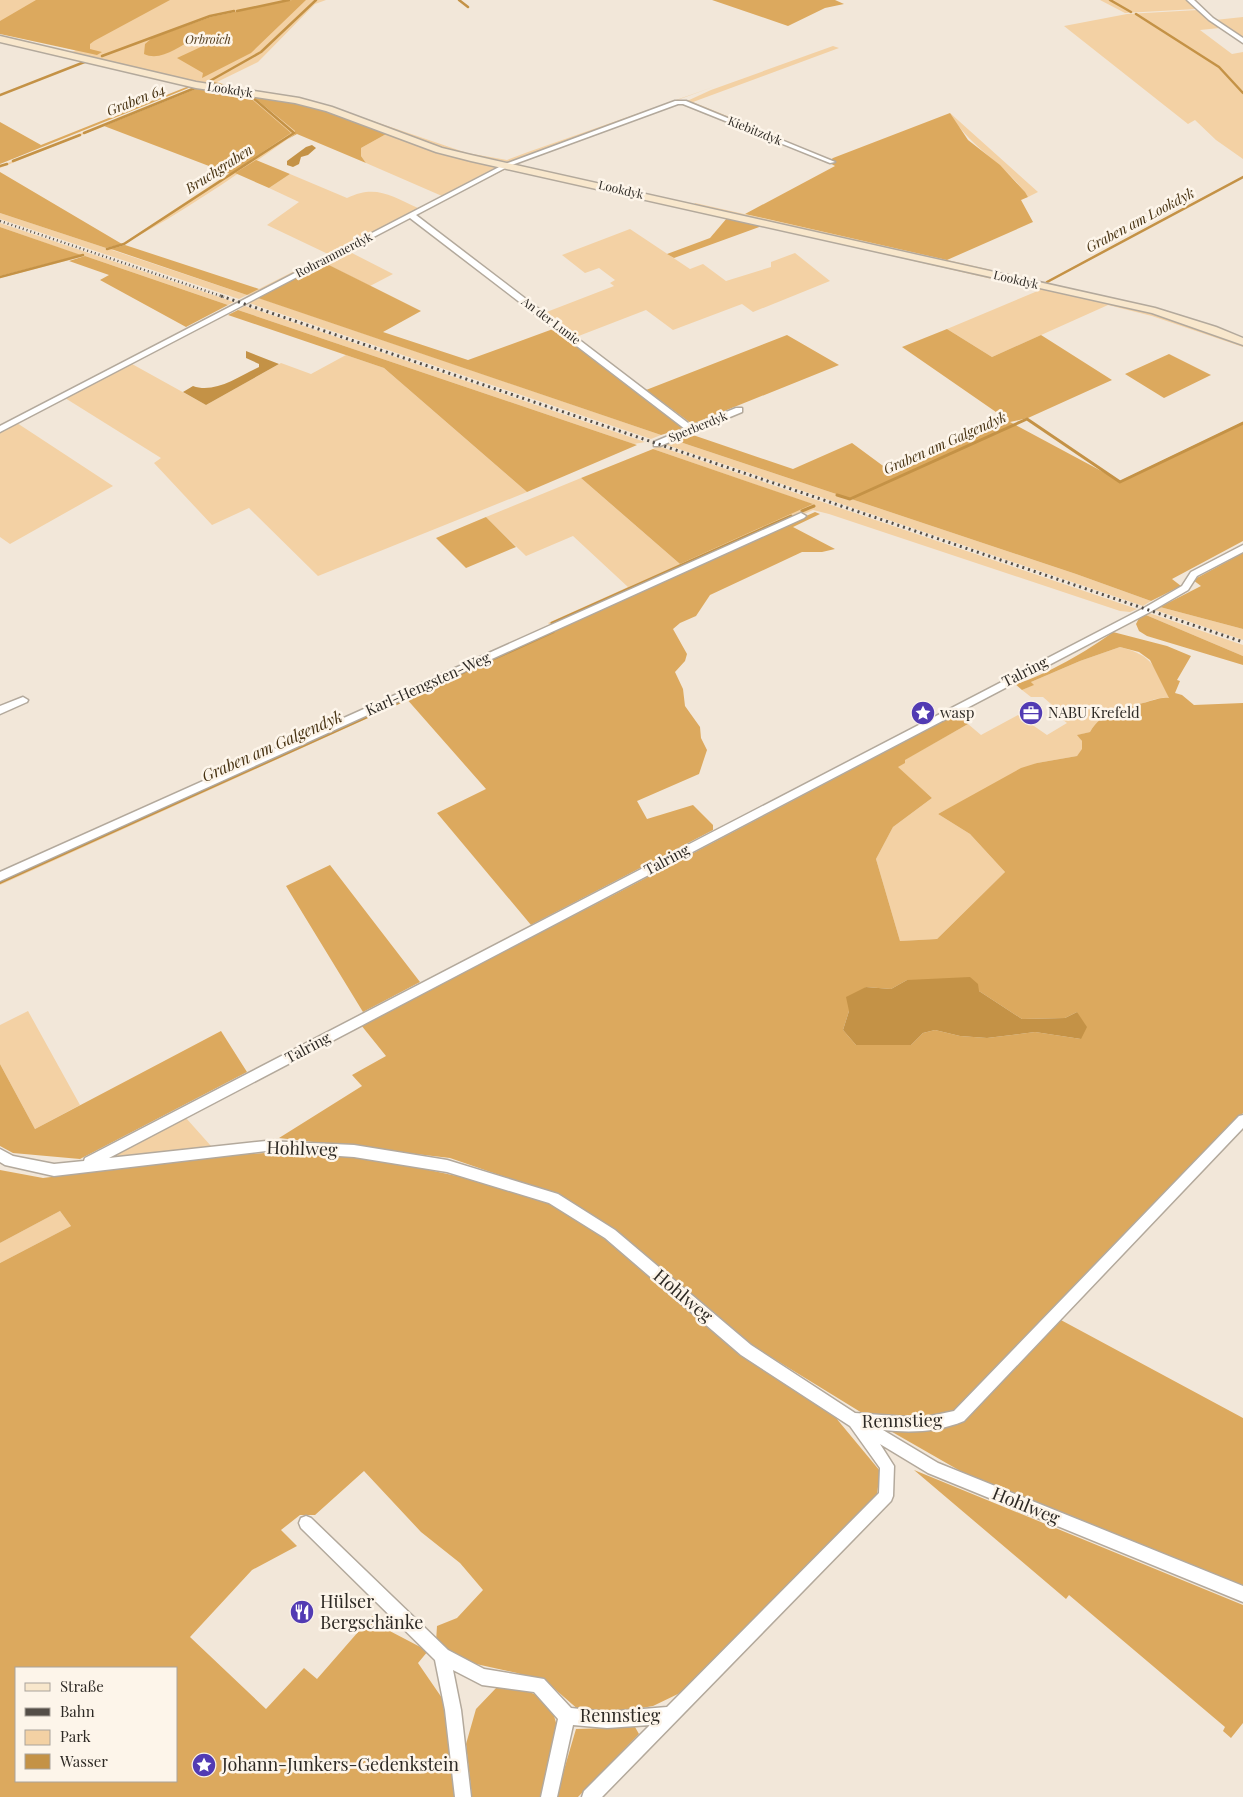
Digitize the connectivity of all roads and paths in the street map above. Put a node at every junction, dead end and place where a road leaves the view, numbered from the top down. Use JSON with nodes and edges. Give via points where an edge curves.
{"nodes":[{"id":1,"x":1190,"y":0,"type":"edge"},
{"id":2,"x":0,"y":39,"type":"edge"},
{"id":3,"x":1243,"y":41,"type":"edge"},
{"id":4,"x":677,"y":102,"type":"joint"},
{"id":5,"x":832,"y":162,"type":"dead end"},
{"id":6,"x":507,"y":165,"type":"junction"},
{"id":7,"x":411,"y":215,"type":"junction"},
{"id":8,"x":1243,"y":342,"type":"edge"},
{"id":9,"x":739,"y":410,"type":"dead end"},
{"id":10,"x":0,"y":428,"type":"edge"},
{"id":11,"x":690,"y":429,"type":"junction"},
{"id":12,"x":657,"y":444,"type":"dead end"},
{"id":13,"x":801,"y":516,"type":"dead end"},
{"id":14,"x":1243,"y":548,"type":"edge"},
{"id":15,"x":23,"y":700,"type":"dead end"},
{"id":16,"x":0,"y":710,"type":"edge"},
{"id":17,"x":0,"y":877,"type":"edge"},
{"id":18,"x":1243,"y":1120,"type":"edge"},
{"id":19,"x":0,"y":1155,"type":"edge"},
{"id":20,"x":84,"y":1165,"type":"junction"},
{"id":21,"x":854,"y":1420,"type":"junction"},
{"id":22,"x":306,"y":1523,"type":"dead end"},
{"id":23,"x":1243,"y":1594,"type":"edge"},
{"id":24,"x":442,"y":1656,"type":"junction"},
{"id":25,"x":672,"y":1715,"type":"junction"},
{"id":26,"x":567,"y":1716,"type":"junction"},
{"id":27,"x":463,"y":1797,"type":"edge"},
{"id":28,"x":549,"y":1797,"type":"edge"},
{"id":29,"x":590,"y":1797,"type":"edge"}],
"edges":[{"from":1,"to":3,"type":"street"},
{"from":2,"to":6,"type":"street","name":"Lookdyk","via":[[196,85],[296,100],[439,150]]},
{"from":4,"to":5,"type":"street","name":"Kiebitzdyk","via":[[684,102]]},
{"from":4,"to":6,"type":"street","name":"Rohrammerdyk"},
{"from":6,"to":7,"type":"street","name":"Rohrammerdyk"},
{"from":6,"to":8,"type":"street","name":"Lookdyk","via":[[1155,311]]},
{"from":7,"to":10,"type":"street","name":"Rohrammerdyk"},
{"from":7,"to":11,"type":"street","name":"An der Lunie"},
{"from":9,"to":11,"type":"street","name":"Sperberdyk"},
{"from":11,"to":12,"type":"street","name":"Sperberdyk"},
{"from":13,"to":17,"type":"street","name":"Karl-Hengsten-Weg"},
{"from":14,"to":20,"type":"street","name":"Talring","via":[[1194,574],[1185,588],[1147,610]]},
{"from":15,"to":16,"type":"street"},
{"from":18,"to":21,"type":"street","name":"Rennstieg","via":[[959,1416],[943,1424],[920,1425]]},
{"from":19,"to":20,"type":"street","via":[[10,1161],[54,1170]]},
{"from":20,"to":21,"type":"street","name":"Hohlweg","via":[[266,1146],[354,1151],[447,1166],[553,1198],[610,1234],[746,1350]]},
{"from":21,"to":23,"type":"street","name":"Hohlweg","via":[[933,1468]]},
{"from":21,"to":25,"type":"street","name":"Rennstieg","via":[[887,1466],[886,1496]]},
{"from":22,"to":24,"type":"street","name":"Rennstieg"},
{"from":24,"to":26,"type":"street","name":"Rennstieg","via":[[482,1677],[538,1685]]},
{"from":24,"to":27,"type":"street","via":[[454,1718]]},
{"from":25,"to":26,"type":"street","name":"Rennstieg","via":[[607,1720]]},
{"from":25,"to":29,"type":"street","name":"Rennstieg"},
{"from":26,"to":28,"type":"street","name":"Rennstieg"}]}
